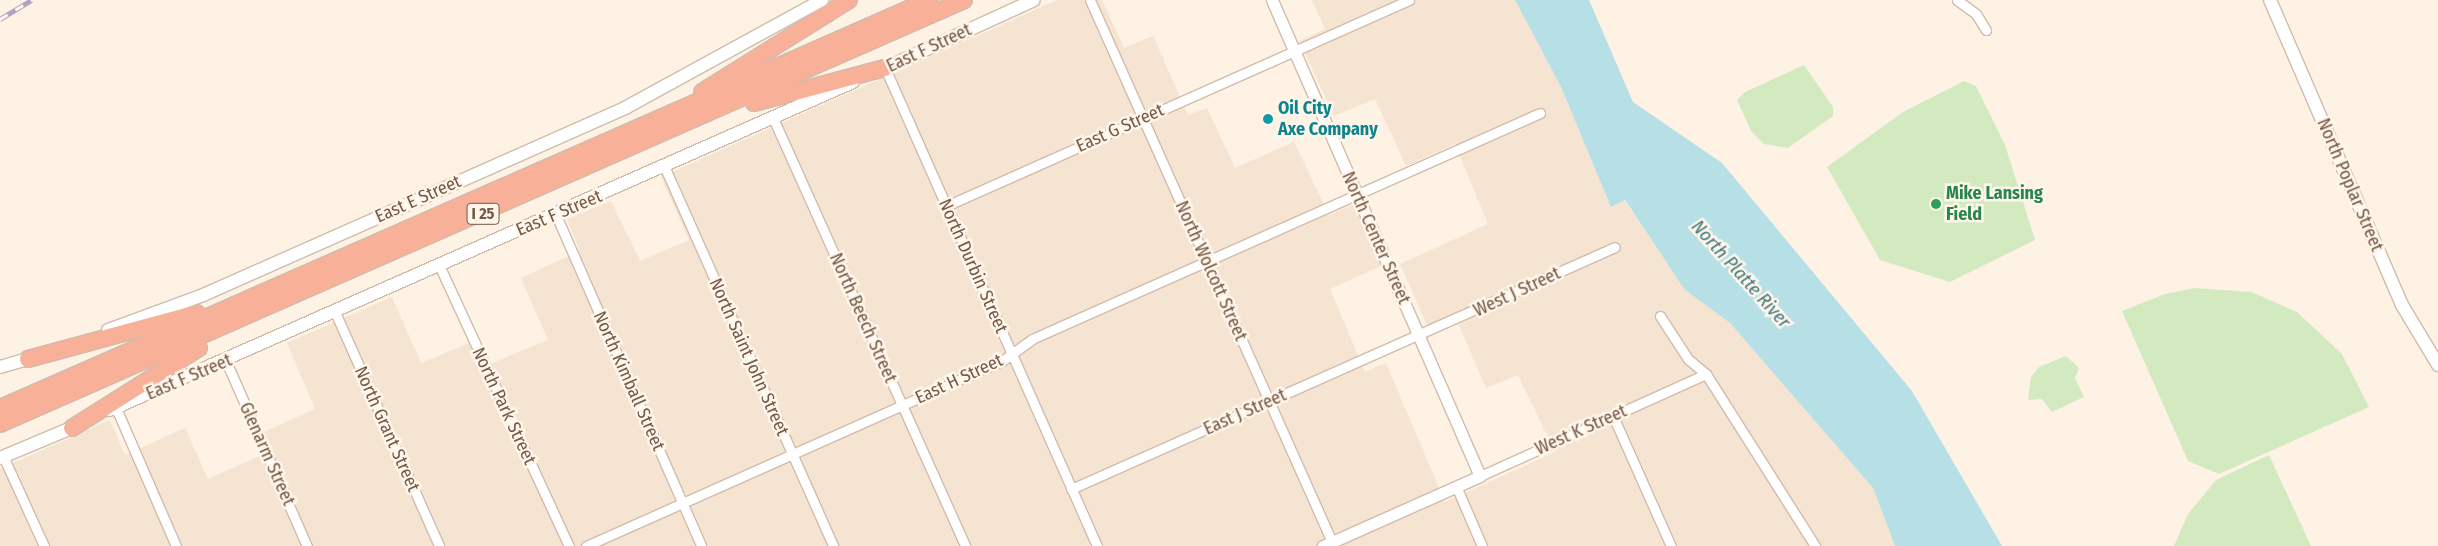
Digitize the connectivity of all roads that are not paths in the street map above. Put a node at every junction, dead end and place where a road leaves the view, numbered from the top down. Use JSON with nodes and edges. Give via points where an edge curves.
{"nodes":[{"id":1,"x":822,"y":0,"type":"edge"},
{"id":2,"x":848,"y":0,"type":"edge"},
{"id":3,"x":930,"y":0,"type":"edge"},
{"id":4,"x":964,"y":0,"type":"edge"},
{"id":5,"x":1034,"y":0,"type":"edge"},
{"id":6,"x":1090,"y":0,"type":"edge"},
{"id":7,"x":1272,"y":0,"type":"edge"},
{"id":8,"x":1409,"y":0,"type":"edge"},
{"id":9,"x":1957,"y":0,"type":"edge"},
{"id":10,"x":2270,"y":0,"type":"edge"},
{"id":11,"x":1986,"y":30,"type":"dead end"},
{"id":12,"x":1294,"y":50,"type":"junction"},
{"id":13,"x":885,"y":68,"type":"junction"},
{"id":14,"x":1540,"y":112,"type":"dead end"},
{"id":15,"x":772,"y":118,"type":"junction"},
{"id":16,"x":1143,"y":118,"type":"junction"},
{"id":17,"x":657,"y":130,"type":"junction"},
{"id":18,"x":665,"y":168,"type":"junction"},
{"id":19,"x":1358,"y":196,"type":"junction"},
{"id":20,"x":946,"y":206,"type":"junction"},
{"id":21,"x":556,"y":215,"type":"junction"},
{"id":22,"x":1615,"y":247,"type":"dead end"},
{"id":23,"x":1208,"y":263,"type":"junction"},
{"id":24,"x":439,"y":266,"type":"junction"},
{"id":25,"x":307,"y":283,"type":"junction"},
{"id":26,"x":335,"y":312,"type":"junction"},
{"id":27,"x":1660,"y":316,"type":"dead end"},
{"id":28,"x":1419,"y":336,"type":"junction"},
{"id":29,"x":1012,"y":354,"type":"junction"},
{"id":30,"x":28,"y":359,"type":"junction"},
{"id":31,"x":226,"y":361,"type":"junction"},
{"id":32,"x":2438,"y":365,"type":"edge"},
{"id":33,"x":0,"y":367,"type":"edge"},
{"id":34,"x":1706,"y":374,"type":"junction"},
{"id":35,"x":1270,"y":402,"type":"junction"},
{"id":36,"x":902,"y":405,"type":"junction"},
{"id":37,"x":0,"y":408,"type":"edge"},
{"id":38,"x":116,"y":408,"type":"junction"},
{"id":39,"x":1613,"y":416,"type":"junction"},
{"id":40,"x":0,"y":424,"type":"edge"},
{"id":41,"x":72,"y":428,"type":"junction"},
{"id":42,"x":792,"y":455,"type":"junction"},
{"id":43,"x":2,"y":457,"type":"edge"},
{"id":44,"x":1480,"y":476,"type":"junction"},
{"id":45,"x":1456,"y":486,"type":"junction"},
{"id":46,"x":1071,"y":488,"type":"junction"},
{"id":47,"x":682,"y":502,"type":"junction"},
{"id":48,"x":1328,"y":544,"type":"edge"},
{"id":49,"x":44,"y":546,"type":"edge"},
{"id":50,"x":176,"y":546,"type":"edge"},
{"id":51,"x":307,"y":546,"type":"edge"},
{"id":52,"x":438,"y":546,"type":"edge"},
{"id":53,"x":569,"y":546,"type":"edge"},
{"id":54,"x":586,"y":546,"type":"edge"},
{"id":55,"x":702,"y":546,"type":"edge"},
{"id":56,"x":833,"y":546,"type":"edge"},
{"id":57,"x":965,"y":546,"type":"edge"},
{"id":58,"x":1097,"y":546,"type":"edge"},
{"id":59,"x":1482,"y":546,"type":"edge"},
{"id":60,"x":1671,"y":546,"type":"edge"},
{"id":61,"x":1815,"y":546,"type":"edge"}],
"edges":[{"from":1,"to":30,"type":"main road","name":"East E Street","via":[[625,108],[203,295]]},
{"from":2,"to":17,"type":"highway"},
{"from":3,"to":17,"type":"highway","number":"I 25"},
{"from":4,"to":17,"type":"highway","number":"I 25"},
{"from":5,"to":13,"type":"main road","name":"East F Street"},
{"from":6,"to":16,"type":"street","name":"North Wolcott Street"},
{"from":7,"to":12,"type":"street","name":"North Center Street"},
{"from":8,"to":12,"type":"street","name":"East G Street"},
{"from":9,"to":11,"type":"street","via":[[1976,14]]},
{"from":10,"to":32,"type":"main road","name":"North Poplar Street","via":[[2402,305]]},
{"from":12,"to":16,"type":"street","name":"East G Street"},
{"from":12,"to":19,"type":"street","name":"North Center Street"},
{"from":13,"to":15,"type":"main road","name":"East F Street"},
{"from":13,"to":17,"type":"highway"},
{"from":13,"to":20,"type":"street","name":"North Durbin Street"},
{"from":14,"to":19,"type":"street","name":"East H Street"},
{"from":15,"to":18,"type":"main road","name":"East F Street"},
{"from":15,"to":36,"type":"street","name":"North Beech Street"},
{"from":16,"to":20,"type":"street","name":"East G Street"},
{"from":16,"to":23,"type":"street","name":"North Wolcott Street"},
{"from":17,"to":25,"type":"highway","number":"I 25"},
{"from":18,"to":21,"type":"main road","name":"East F Street"},
{"from":18,"to":42,"type":"street","name":"North Saint John Street"},
{"from":19,"to":23,"type":"street","name":"East H Street"},
{"from":19,"to":28,"type":"street","name":"North Center Street"},
{"from":20,"to":29,"type":"street","name":"North Durbin Street"},
{"from":21,"to":24,"type":"main road","name":"East F Street"},
{"from":21,"to":47,"type":"street","name":"North Kimball Street"},
{"from":22,"to":28,"type":"street","name":"West J Street"},
{"from":23,"to":29,"type":"street","name":"East H Street","via":[[1032,339]]},
{"from":23,"to":35,"type":"street","name":"North Wolcott Street"},
{"from":24,"to":26,"type":"main road","name":"East F Street"},
{"from":24,"to":53,"type":"street","name":"North Park Street"},
{"from":25,"to":30,"type":"highway"},
{"from":25,"to":37,"type":"highway","number":"I 25"},
{"from":25,"to":40,"type":"highway","number":"I 25"},
{"from":25,"to":41,"type":"highway","via":[[174,362]]},
{"from":26,"to":31,"type":"main road","name":"East F Street"},
{"from":26,"to":52,"type":"street","name":"North Grant Street"},
{"from":27,"to":34,"type":"street","via":[[1688,359]]},
{"from":28,"to":35,"type":"street","name":"East J Street"},
{"from":28,"to":44,"type":"street","name":"North Center Street"},
{"from":29,"to":36,"type":"street","name":"East H Street"},
{"from":29,"to":46,"type":"street","name":"North Durbin Street"},
{"from":30,"to":33,"type":"main road","name":"East E Street"},
{"from":31,"to":38,"type":"main road","name":"East F Street"},
{"from":31,"to":51,"type":"street","name":"Glenarm Street"},
{"from":34,"to":39,"type":"street","name":"West K Street"},
{"from":34,"to":61,"type":"street"},
{"from":35,"to":46,"type":"street","name":"East J Street"},
{"from":35,"to":48,"type":"street","name":"North Wolcott Street"},
{"from":36,"to":42,"type":"street","name":"East H Street"},
{"from":36,"to":57,"type":"street","name":"North Beech Street"},
{"from":38,"to":41,"type":"main road","name":"East F Street"},
{"from":38,"to":50,"type":"street"},
{"from":39,"to":44,"type":"street","name":"West K Street"},
{"from":39,"to":60,"type":"street"},
{"from":41,"to":43,"type":"main road","name":"East F Street"},
{"from":42,"to":47,"type":"street","name":"East H Street"},
{"from":42,"to":56,"type":"street","name":"North Saint John Street"},
{"from":43,"to":49,"type":"street"},
{"from":44,"to":45,"type":"street","name":"West K Street"},
{"from":45,"to":48,"type":"street","name":"West K Street"},
{"from":45,"to":59,"type":"street"},
{"from":46,"to":58,"type":"street","name":"North Durbin Street"},
{"from":47,"to":54,"type":"street","name":"East H Street"},
{"from":47,"to":55,"type":"street","name":"North Kimball Street"}]}
